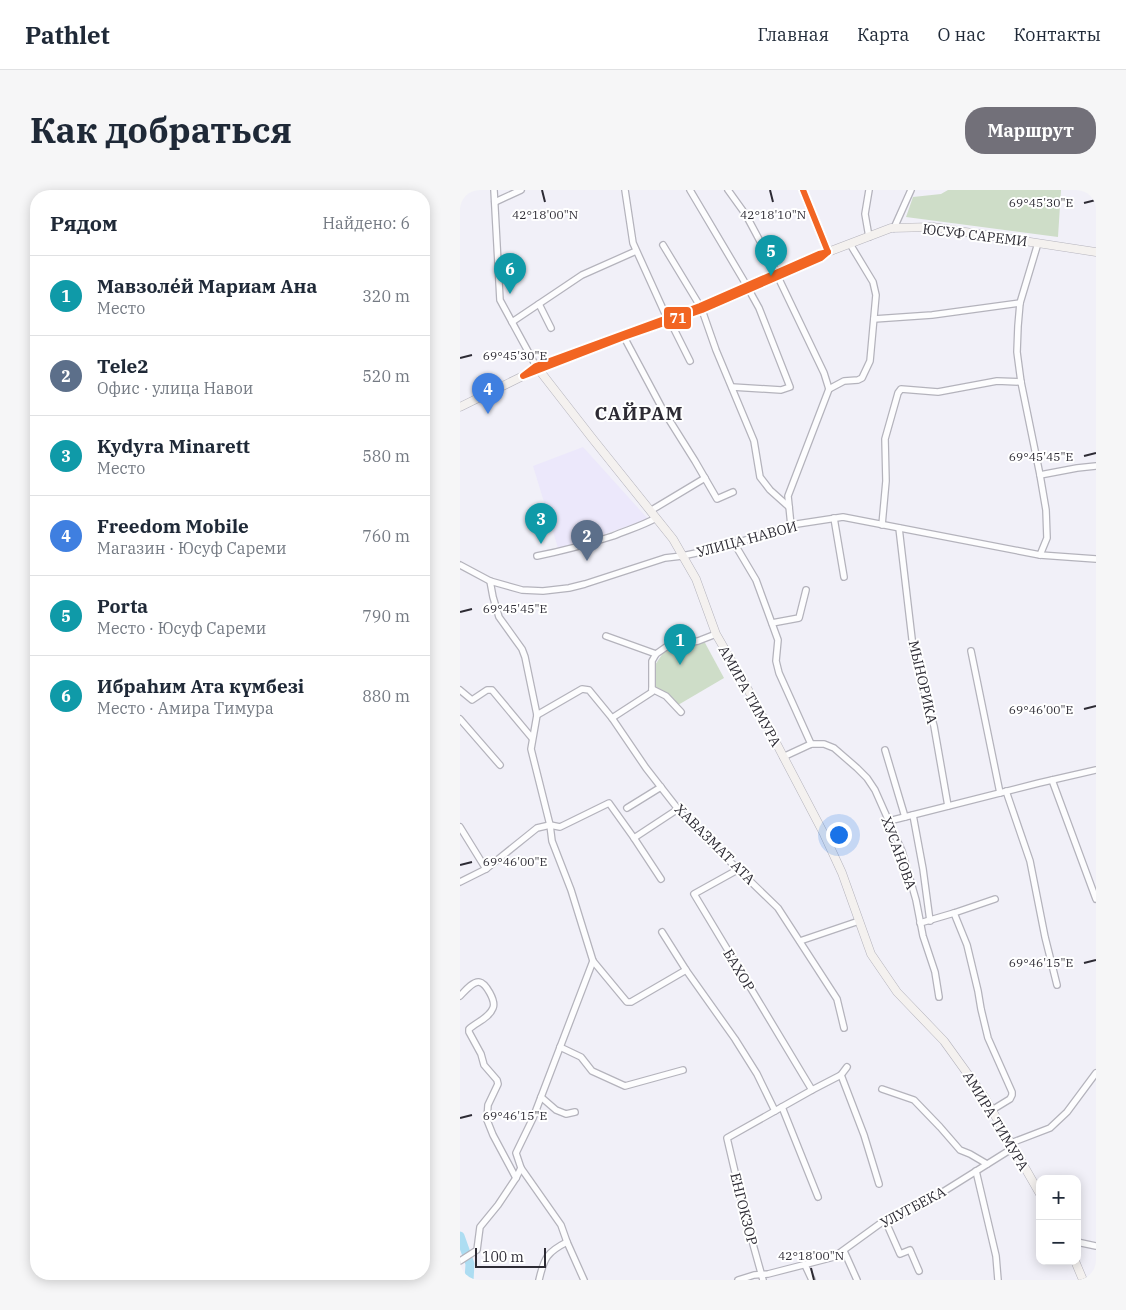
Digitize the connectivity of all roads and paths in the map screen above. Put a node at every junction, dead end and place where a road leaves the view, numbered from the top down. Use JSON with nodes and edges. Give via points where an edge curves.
{"nodes":[{"id":1,"x":494,"y":190,"type":"edge"},
{"id":2,"x":521,"y":190,"type":"edge"},
{"id":3,"x":625,"y":190,"type":"edge"},
{"id":4,"x":690,"y":190,"type":"edge"},
{"id":5,"x":728,"y":190,"type":"edge"},
{"id":6,"x":803,"y":190,"type":"edge"},
{"id":7,"x":869,"y":190,"type":"edge"},
{"id":8,"x":911,"y":190,"type":"edge"},
{"id":9,"x":495,"y":202,"type":"junction"},
{"id":10,"x":894,"y":228,"type":"junction"},
{"id":11,"x":868,"y":237,"type":"junction"},
{"id":12,"x":1038,"y":243,"type":"junction"},
{"id":13,"x":850,"y":244,"type":"junction"},
{"id":14,"x":663,"y":245,"type":"dead end"},
{"id":15,"x":636,"y":251,"type":"junction"},
{"id":16,"x":828,"y":252,"type":"junction"},
{"id":17,"x":1096,"y":252,"type":"edge"},
{"id":18,"x":777,"y":275,"type":"junction"},
{"id":19,"x":748,"y":288,"type":"junction"},
{"id":20,"x":1020,"y":303,"type":"junction"},
{"id":21,"x":539,"y":304,"type":"junction"},
{"id":22,"x":701,"y":308,"type":"junction"},
{"id":23,"x":874,"y":319,"type":"junction"},
{"id":24,"x":668,"y":320,"type":"junction"},
{"id":25,"x":512,"y":322,"type":"junction"},
{"id":26,"x":551,"y":328,"type":"dead end"},
{"id":27,"x":624,"y":337,"type":"junction"},
{"id":28,"x":690,"y":361,"type":"dead end"},
{"id":29,"x":538,"y":368,"type":"junction"},
{"id":30,"x":1021,"y":382,"type":"junction"},
{"id":31,"x":732,"y":387,"type":"junction"},
{"id":32,"x":829,"y":389,"type":"junction"},
{"id":33,"x":460,"y":407,"type":"edge"},
{"id":34,"x":1096,"y":466,"type":"edge"},
{"id":35,"x":1040,"y":475,"type":"junction"},
{"id":36,"x":705,"y":478,"type":"junction"},
{"id":37,"x":733,"y":492,"type":"dead end"},
{"id":38,"x":789,"y":507,"type":"junction"},
{"id":39,"x":650,"y":511,"type":"junction"},
{"id":40,"x":656,"y":518,"type":"junction"},
{"id":41,"x":834,"y":518,"type":"junction"},
{"id":42,"x":882,"y":525,"type":"junction"},
{"id":43,"x":791,"y":526,"type":"junction"},
{"id":44,"x":898,"y":528,"type":"junction"},
{"id":45,"x":734,"y":543,"type":"junction"},
{"id":46,"x":1040,"y":555,"type":"junction"},
{"id":47,"x":537,"y":556,"type":"dead end"},
{"id":48,"x":682,"y":556,"type":"junction"},
{"id":49,"x":1096,"y":559,"type":"edge"},
{"id":50,"x":460,"y":565,"type":"edge"},
{"id":51,"x":844,"y":577,"type":"dead end"},
{"id":52,"x":490,"y":581,"type":"junction"},
{"id":53,"x":806,"y":590,"type":"dead end"},
{"id":54,"x":772,"y":623,"type":"junction"},
{"id":55,"x":716,"y":634,"type":"junction"},
{"id":56,"x":606,"y":636,"type":"dead end"},
{"id":57,"x":971,"y":651,"type":"dead end"},
{"id":58,"x":656,"y":654,"type":"junction"},
{"id":59,"x":652,"y":689,"type":"junction"},
{"id":60,"x":460,"y":690,"type":"edge"},
{"id":61,"x":680,"y":712,"type":"dead end"},
{"id":62,"x":537,"y":715,"type":"junction"},
{"id":63,"x":612,"y":718,"type":"junction"},
{"id":64,"x":460,"y":719,"type":"edge"},
{"id":65,"x":532,"y":738,"type":"junction"},
{"id":66,"x":811,"y":744,"type":"junction"},
{"id":67,"x":885,"y":750,"type":"dead end"},
{"id":68,"x":783,"y":756,"type":"junction"},
{"id":69,"x":500,"y":765,"type":"dead end"},
{"id":70,"x":1096,"y":770,"type":"edge"},
{"id":71,"x":1052,"y":780,"type":"junction"},
{"id":72,"x":661,"y":788,"type":"junction"},
{"id":73,"x":1003,"y":792,"type":"junction"},
{"id":74,"x":948,"y":806,"type":"junction"},
{"id":75,"x":627,"y":808,"type":"dead end"},
{"id":76,"x":678,"y":809,"type":"junction"},
{"id":77,"x":913,"y":815,"type":"junction"},
{"id":78,"x":905,"y":817,"type":"junction"},
{"id":79,"x":889,"y":821,"type":"junction"},
{"id":80,"x":550,"y":825,"type":"junction"},
{"id":81,"x":460,"y":827,"type":"edge"},
{"id":82,"x":634,"y":838,"type":"junction"},
{"id":83,"x":486,"y":869,"type":"junction"},
{"id":84,"x":739,"y":869,"type":"junction"},
{"id":85,"x":661,"y":879,"type":"dead end"},
{"id":86,"x":460,"y":882,"type":"edge"},
{"id":87,"x":995,"y":899,"type":"dead end"},
{"id":88,"x":1096,"y":899,"type":"edge"},
{"id":89,"x":954,"y":913,"type":"junction"},
{"id":90,"x":859,"y":921,"type":"junction"},
{"id":91,"x":930,"y":921,"type":"junction"},
{"id":92,"x":920,"y":923,"type":"junction"},
{"id":93,"x":662,"y":932,"type":"dead end"},
{"id":94,"x":800,"y":941,"type":"junction"},
{"id":95,"x":593,"y":961,"type":"junction"},
{"id":96,"x":686,"y":970,"type":"junction"},
{"id":97,"x":1057,"y":985,"type":"dead end"},
{"id":98,"x":460,"y":996,"type":"edge"},
{"id":99,"x":940,"y":997,"type":"dead end"},
{"id":100,"x":844,"y":1028,"type":"dead end"},
{"id":101,"x":560,"y":1047,"type":"junction"},
{"id":102,"x":846,"y":1067,"type":"dead end"},
{"id":103,"x":683,"y":1070,"type":"dead end"},
{"id":104,"x":1096,"y":1073,"type":"edge"},
{"id":105,"x":841,"y":1075,"type":"junction"},
{"id":106,"x":882,"y":1089,"type":"dead end"},
{"id":107,"x":812,"y":1090,"type":"junction"},
{"id":108,"x":541,"y":1097,"type":"junction"},
{"id":109,"x":782,"y":1107,"type":"junction"},
{"id":110,"x":992,"y":1110,"type":"junction"},
{"id":111,"x":775,"y":1111,"type":"junction"},
{"id":112,"x":575,"y":1112,"type":"dead end"},
{"id":113,"x":1012,"y":1145,"type":"junction"},
{"id":114,"x":987,"y":1164,"type":"junction"},
{"id":115,"x":520,"y":1168,"type":"junction"},
{"id":116,"x":976,"y":1171,"type":"junction"},
{"id":117,"x":516,"y":1178,"type":"junction"},
{"id":118,"x":879,"y":1184,"type":"dead end"},
{"id":119,"x":1036,"y":1187,"type":"edge"},
{"id":120,"x":818,"y":1197,"type":"dead end"},
{"id":121,"x":885,"y":1220,"type":"junction"},
{"id":122,"x":567,"y":1242,"type":"junction"},
{"id":123,"x":1081,"y":1243,"type":"edge"},
{"id":124,"x":1096,"y":1246,"type":"edge"},
{"id":125,"x":844,"y":1251,"type":"junction"},
{"id":126,"x":461,"y":1260,"type":"edge"},
{"id":127,"x":805,"y":1265,"type":"junction"},
{"id":128,"x":1077,"y":1265,"type":"edge"},
{"id":129,"x":919,"y":1271,"type":"dead end"},
{"id":130,"x":763,"y":1277,"type":"edge"},
{"id":131,"x":539,"y":1280,"type":"edge"},
{"id":132,"x":584,"y":1280,"type":"edge"},
{"id":133,"x":738,"y":1280,"type":"edge"},
{"id":134,"x":812,"y":1280,"type":"edge"},
{"id":135,"x":857,"y":1280,"type":"edge"},
{"id":136,"x":998,"y":1280,"type":"edge"},
{"id":137,"x":1083,"y":1280,"type":"edge"}],
"edges":[{"from":1,"to":9,"type":"street","name":"АМИРА ТИМУРА"},
{"from":2,"to":9,"type":"street"},
{"from":3,"to":15,"type":"street"},
{"from":4,"to":19,"type":"street"},
{"from":5,"to":18,"type":"street","via":[[746,215]]},
{"from":6,"to":16,"type":"street"},
{"from":7,"to":11,"type":"street","via":[[865,214]]},
{"from":8,"to":10,"type":"street"},
{"from":9,"to":25,"type":"street","name":"АМИРА ТИМУРА","via":[[500,300]]},
{"from":10,"to":11,"type":"street","name":"ЮСУФ САРЕМИ"},
{"from":10,"to":12,"type":"street","name":"ЮСУФ САРЕМИ","via":[[932,227]]},
{"from":11,"to":13,"type":"street","name":"ЮСУФ САРЕМИ"},
{"from":12,"to":17,"type":"street","name":"ЮСУФ САРЕМИ"},
{"from":12,"to":20,"type":"street"},
{"from":13,"to":16,"type":"street","name":"ЮСУФ САРЕМИ"},
{"from":13,"to":23,"type":"street","via":[[873,282],[876,295]]},
{"from":14,"to":22,"type":"street"},
{"from":15,"to":21,"type":"street","via":[[582,275]]},
{"from":15,"to":24,"type":"street"},
{"from":16,"to":18,"type":"street","name":"ЮСУФ САРЕМИ"},
{"from":18,"to":19,"type":"street","name":"ЮСУФ САРЕМИ"},
{"from":18,"to":32,"type":"street"},
{"from":19,"to":22,"type":"street","name":"ЮСУФ САРЕМИ"},
{"from":19,"to":31,"type":"street","via":[[790,387],[781,390]]},
{"from":20,"to":23,"type":"street"},
{"from":20,"to":30,"type":"street","via":[[1017,352]]},
{"from":21,"to":25,"type":"street"},
{"from":21,"to":26,"type":"street"},
{"from":22,"to":24,"type":"street","name":"ЮСУФ САРЕМИ"},
{"from":22,"to":31,"type":"street"},
{"from":23,"to":32,"type":"street","via":[[870,361],[862,378],[844,380]]},
{"from":24,"to":27,"type":"street","name":"ЮСУФ САРЕМИ"},
{"from":24,"to":28,"type":"street"},
{"from":24,"to":29,"type":"street","name":"ЮСУФ САРЕМИ"},
{"from":25,"to":29,"type":"street","name":"АМИРА ТИМУРА"},
{"from":27,"to":29,"type":"street","name":"ЮСУФ САРЕМИ"},
{"from":27,"to":36,"type":"street","via":[[663,410]]},
{"from":29,"to":33,"type":"street","name":"ЮСУФ САРЕМИ"},
{"from":29,"to":39,"type":"street","name":"АМИРА ТИМУРА"},
{"from":30,"to":35,"type":"street"},
{"from":30,"to":42,"type":"street","via":[[997,381],[938,392],[901,389],[885,439]]},
{"from":31,"to":38,"type":"street","via":[[754,441],[760,477]]},
{"from":32,"to":38,"type":"street","via":[[788,496]]},
{"from":34,"to":35,"type":"street"},
{"from":35,"to":46,"type":"street","via":[[1047,538]]},
{"from":36,"to":37,"type":"street","via":[[717,499]]},
{"from":36,"to":39,"type":"street"},
{"from":38,"to":43,"type":"street"},
{"from":39,"to":40,"type":"street","name":"АМИРА ТИМУРА"},
{"from":40,"to":47,"type":"street","via":[[596,541]]},
{"from":40,"to":48,"type":"street","name":"АМИРА ТИМУРА"},
{"from":41,"to":42,"type":"street","name":"УЛИЦА НАВОИ"},
{"from":41,"to":43,"type":"street","name":"УЛИЦА НАВОИ"},
{"from":41,"to":51,"type":"street"},
{"from":42,"to":44,"type":"street","name":"УЛИЦА НАВОИ"},
{"from":43,"to":45,"type":"street","name":"УЛИЦА НАВОИ"},
{"from":44,"to":46,"type":"street","name":"УЛИЦА НАВОИ"},
{"from":44,"to":74,"type":"street","name":"МЫНОРИКА","via":[[914,656],[934,726]]},
{"from":45,"to":48,"type":"street","name":"УЛИЦА НАВОИ"},
{"from":45,"to":54,"type":"street","via":[[756,580]]},
{"from":46,"to":49,"type":"street","name":"УЛИЦА НАВОИ"},
{"from":48,"to":52,"type":"street","name":"УЛИЦА НАВОИ","via":[[665,558],[569,588],[522,590]]},
{"from":48,"to":55,"type":"street","name":"АМИРА ТИМУРА","via":[[696,579]]},
{"from":50,"to":52,"type":"street","name":"УЛИЦА НАВОИ"},
{"from":52,"to":62,"type":"street","via":[[499,617],[524,652]]},
{"from":53,"to":54,"type":"street","via":[[800,618]]},
{"from":54,"to":66,"type":"street","via":[[778,640],[776,661],[779,673]]},
{"from":55,"to":58,"type":"street","via":[[666,647]]},
{"from":55,"to":68,"type":"street","name":"АМИРА ТИМУРА"},
{"from":56,"to":58,"type":"street"},
{"from":57,"to":73,"type":"street"},
{"from":58,"to":59,"type":"street","via":[[652,661]]},
{"from":59,"to":61,"type":"street","via":[[666,696]]},
{"from":59,"to":63,"type":"street"},
{"from":60,"to":65,"type":"street","via":[[472,700],[492,690]]},
{"from":62,"to":63,"type":"street","name":"ХАВАЗМАТ АТА","via":[[582,689],[589,690]]},
{"from":62,"to":65,"type":"street"},
{"from":63,"to":72,"type":"street","name":"ХАВАЗМАТ АТА"},
{"from":64,"to":69,"type":"street"},
{"from":65,"to":80,"type":"street","via":[[531,749]]},
{"from":66,"to":68,"type":"street"},
{"from":66,"to":79,"type":"street","name":"ХУСАНОВА","via":[[834,748],[857,768],[875,790]]},
{"from":67,"to":78,"type":"street"},
{"from":68,"to":90,"type":"street","name":"АМИРА ТИМУРА","via":[[842,873]]},
{"from":70,"to":71,"type":"street"},
{"from":71,"to":73,"type":"street"},
{"from":71,"to":88,"type":"street"},
{"from":72,"to":75,"type":"street"},
{"from":72,"to":76,"type":"street","name":"ХАВАЗМАТ АТА"},
{"from":73,"to":74,"type":"street"},
{"from":73,"to":97,"type":"street","via":[[1030,861]]},
{"from":74,"to":77,"type":"street"},
{"from":76,"to":82,"type":"street"},
{"from":76,"to":84,"type":"street","name":"ХАВАЗМАТ АТА"},
{"from":77,"to":78,"type":"street"},
{"from":77,"to":91,"type":"street"},
{"from":78,"to":79,"type":"street"},
{"from":79,"to":92,"type":"street","name":"ХУСАНОВА","via":[[904,860]]},
{"from":80,"to":82,"type":"street","via":[[560,827],[609,803]]},
{"from":80,"to":83,"type":"street","via":[[537,828]]},
{"from":80,"to":95,"type":"street","via":[[552,841]]},
{"from":81,"to":83,"type":"street"},
{"from":82,"to":85,"type":"street"},
{"from":83,"to":86,"type":"street"},
{"from":84,"to":94,"type":"street","name":"ХАВАЗМАТ АТА","via":[[778,908]]},
{"from":84,"to":107,"type":"street","name":"БАХОР","via":[[694,894]]},
{"from":87,"to":89,"type":"street"},
{"from":89,"to":91,"type":"street"},
{"from":89,"to":110,"type":"street","via":[[966,946],[988,1038],[1012,1092],[1010,1098]]},
{"from":90,"to":94,"type":"street"},
{"from":90,"to":110,"type":"street","name":"АМИРА ТИМУРА","via":[[871,954],[897,992],[944,1040]]},
{"from":91,"to":92,"type":"street"},
{"from":92,"to":99,"type":"street","name":"ХУСАНОВА"},
{"from":93,"to":96,"type":"street"},
{"from":94,"to":100,"type":"street","name":"ХАВАЗМАТ АТА","via":[[837,999]]},
{"from":95,"to":96,"type":"street","via":[[627,1002]]},
{"from":95,"to":101,"type":"street"},
{"from":96,"to":111,"type":"street","via":[[735,1039]]},
{"from":98,"to":117,"type":"street","via":[[478,981],[494,1000],[488,1016],[469,1032],[484,1065],[497,1080],[488,1105],[487,1120]]},
{"from":101,"to":103,"type":"street","via":[[581,1057],[592,1070],[625,1086]]},
{"from":101,"to":108,"type":"street"},
{"from":102,"to":105,"type":"street"},
{"from":104,"to":113,"type":"street","via":[[1067,1112],[1050,1128]]},
{"from":105,"to":107,"type":"street"},
{"from":105,"to":118,"type":"street"},
{"from":106,"to":114,"type":"street","via":[[914,1100],[960,1150]]},
{"from":107,"to":109,"type":"street"},
{"from":108,"to":112,"type":"street","via":[[556,1110],[566,1114]]},
{"from":108,"to":115,"type":"street","via":[[516,1153]]},
{"from":109,"to":111,"type":"street"},
{"from":109,"to":120,"type":"street"},
{"from":110,"to":113,"type":"street","name":"АМИРА ТИМУРА"},
{"from":111,"to":130,"type":"street","name":"ЕНГОКЗОР","via":[[727,1138]]},
{"from":113,"to":114,"type":"street","name":"УЛУГБЕКА"},
{"from":113,"to":119,"type":"street","name":"АМИРА ТИМУРА"},
{"from":114,"to":116,"type":"street","name":"УЛУГБЕКА"},
{"from":115,"to":117,"type":"street"},
{"from":115,"to":122,"type":"street","via":[[561,1225]]},
{"from":116,"to":121,"type":"street","name":"УЛУГБЕКА","via":[[922,1205]]},
{"from":116,"to":136,"type":"street","via":[[996,1256]]},
{"from":117,"to":126,"type":"street","via":[[480,1227],[477,1250]]},
{"from":121,"to":125,"type":"street","name":"УЛУГБЕКА"},
{"from":121,"to":129,"type":"street","via":[[900,1254],[910,1250]]},
{"from":122,"to":131,"type":"street","via":[[554,1248],[543,1262]]},
{"from":122,"to":132,"type":"street"},
{"from":123,"to":124,"type":"street"},
{"from":125,"to":127,"type":"street","name":"УЛУГБЕКА"},
{"from":125,"to":135,"type":"street"},
{"from":127,"to":130,"type":"street","name":"УЛУГБЕКА"},
{"from":127,"to":134,"type":"street"},
{"from":128,"to":137,"type":"street"},
{"from":130,"to":133,"type":"street","name":"УЛУГБЕКА","via":[[754,1275]]}]}
